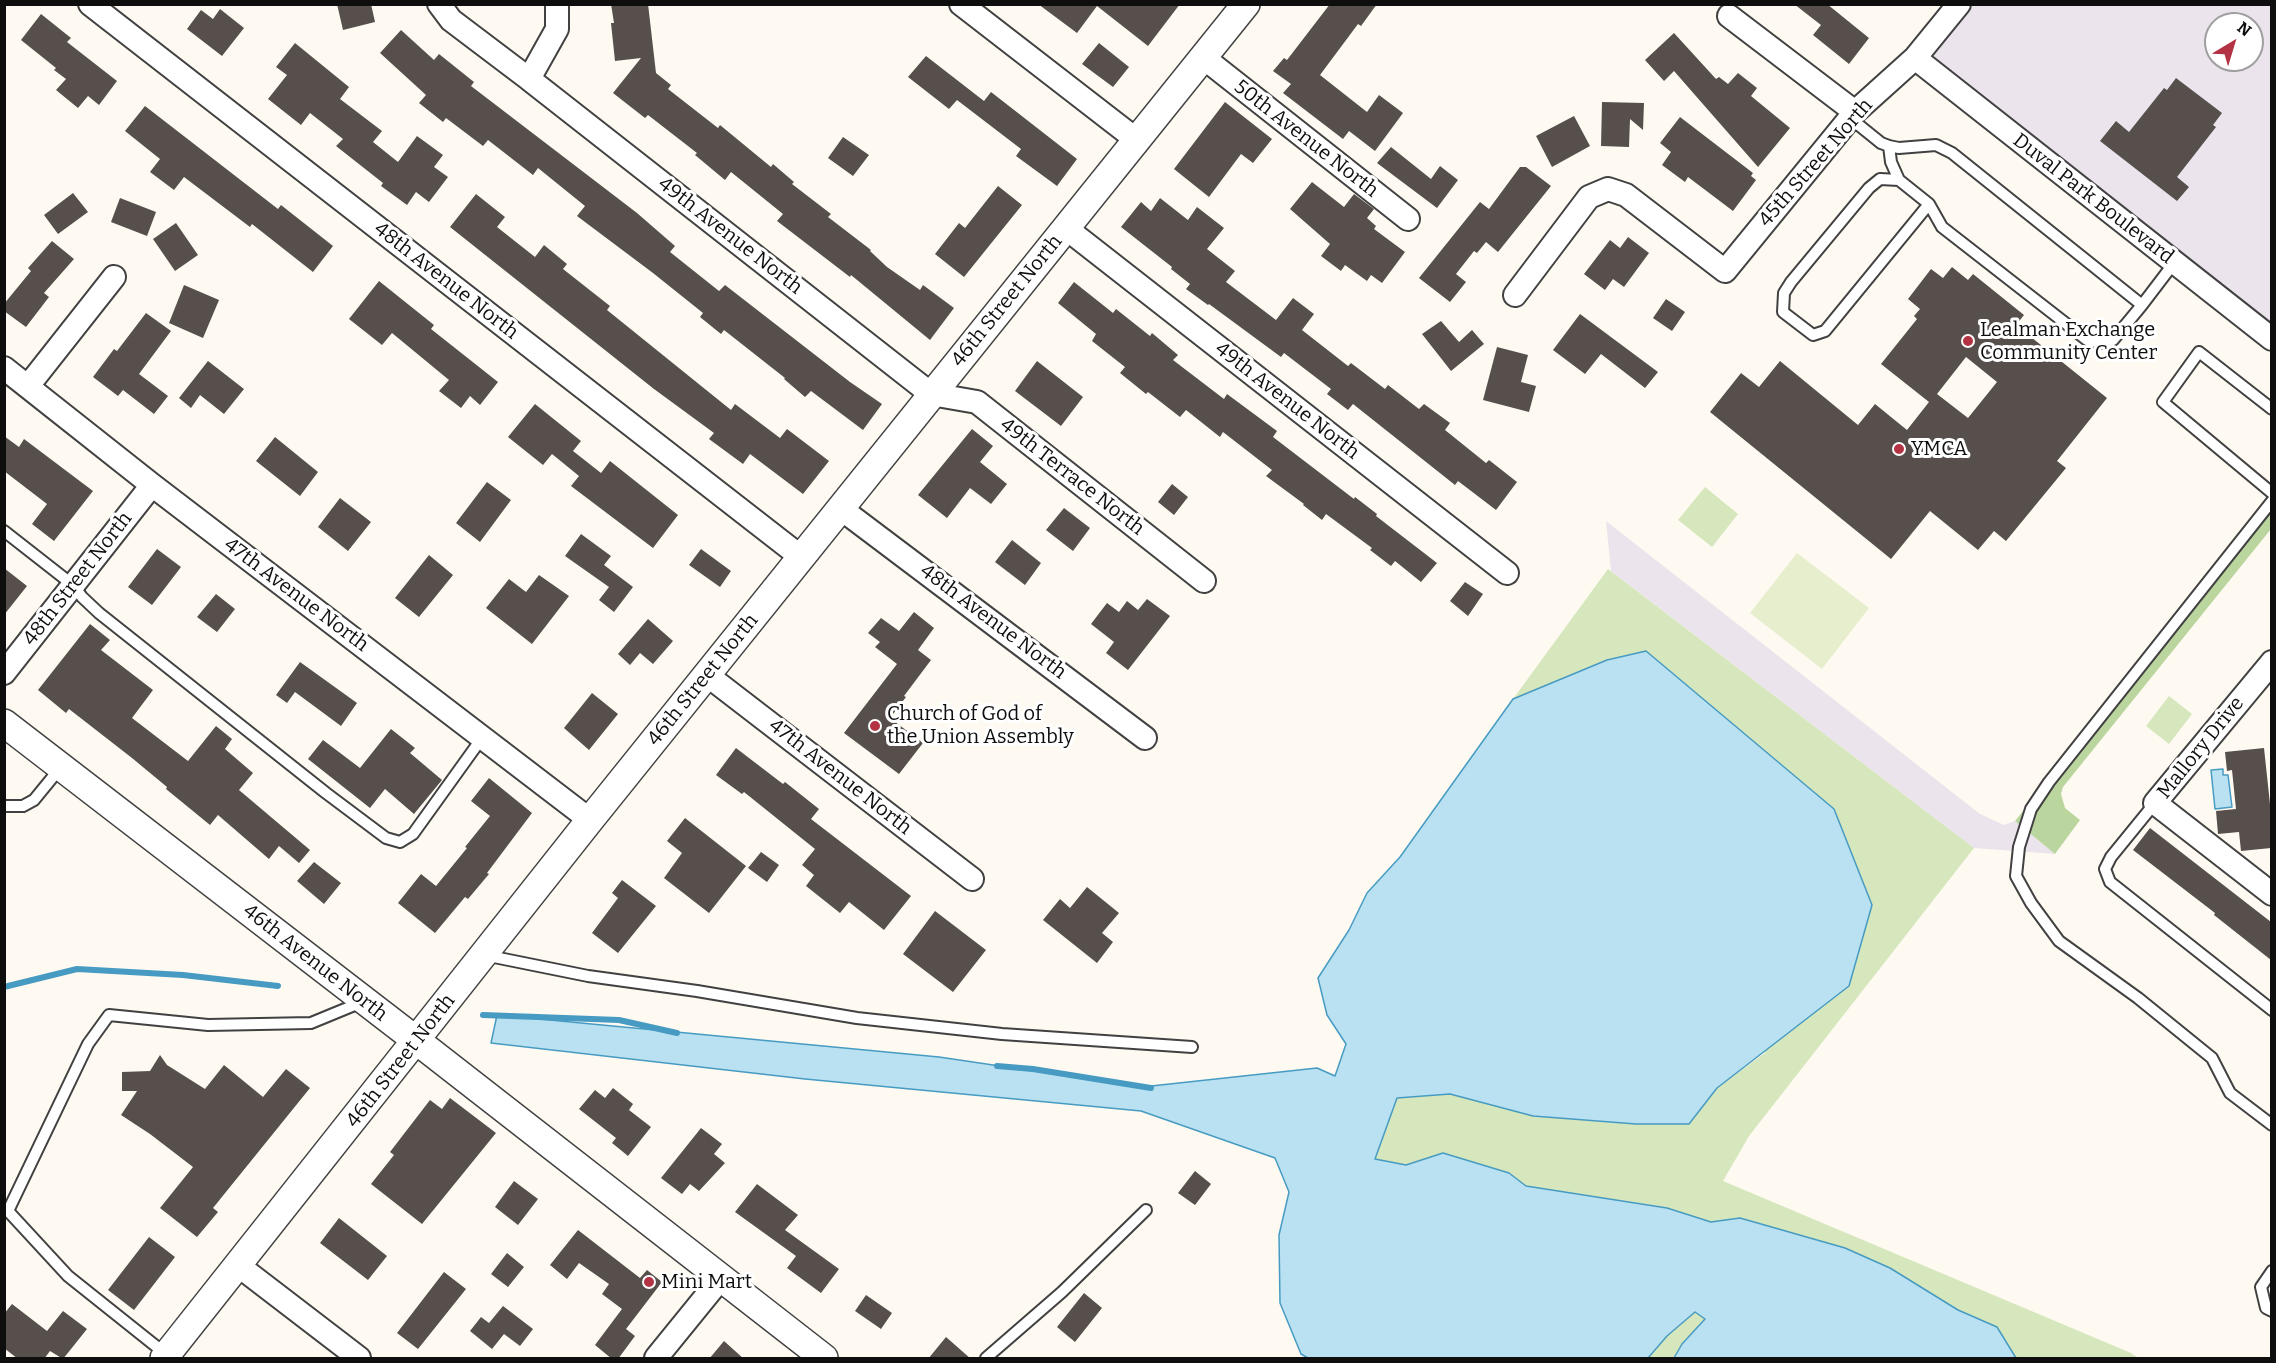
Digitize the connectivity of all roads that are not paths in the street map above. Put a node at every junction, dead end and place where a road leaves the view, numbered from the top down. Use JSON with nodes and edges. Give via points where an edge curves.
{"nodes":[{"id":1,"x":90,"y":4,"type":"edge"},
{"id":2,"x":439,"y":4,"type":"edge"},
{"id":3,"x":557,"y":4,"type":"edge"},
{"id":4,"x":961,"y":4,"type":"edge"},
{"id":5,"x":1246,"y":4,"type":"edge"},
{"id":6,"x":1959,"y":4,"type":"edge"},
{"id":7,"x":1729,"y":16,"type":"dead end"},
{"id":8,"x":1204,"y":58,"type":"junction"},
{"id":9,"x":1915,"y":58,"type":"junction"},
{"id":10,"x":530,"y":79,"type":"junction"},
{"id":11,"x":1852,"y":115,"type":"junction"},
{"id":12,"x":1138,"y":141,"type":"junction"},
{"id":13,"x":1889,"y":146,"type":"junction"},
{"id":14,"x":1899,"y":180,"type":"junction"},
{"id":15,"x":1929,"y":204,"type":"junction"},
{"id":16,"x":1408,"y":219,"type":"dead end"},
{"id":17,"x":1067,"y":229,"type":"junction"},
{"id":18,"x":2174,"y":263,"type":"junction"},
{"id":19,"x":114,"y":277,"type":"dead end"},
{"id":20,"x":1515,"y":295,"type":"dead end"},
{"id":21,"x":2142,"y":304,"type":"junction"},
{"id":22,"x":2271,"y":339,"type":"edge"},
{"id":23,"x":4,"y":368,"type":"edge"},
{"id":24,"x":28,"y":386,"type":"junction"},
{"id":25,"x":931,"y":394,"type":"junction"},
{"id":26,"x":2271,"y":409,"type":"edge"},
{"id":27,"x":152,"y":485,"type":"junction"},
{"id":28,"x":2271,"y":493,"type":"edge"},
{"id":29,"x":2271,"y":501,"type":"edge"},
{"id":30,"x":840,"y":508,"type":"junction"},
{"id":31,"x":4,"y":531,"type":"edge"},
{"id":32,"x":801,"y":557,"type":"junction"},
{"id":33,"x":1507,"y":573,"type":"dead end"},
{"id":34,"x":1204,"y":581,"type":"dead end"},
{"id":35,"x":74,"y":585,"type":"junction"},
{"id":36,"x":2271,"y":662,"type":"edge"},
{"id":37,"x":4,"y":673,"type":"edge"},
{"id":38,"x":707,"y":675,"type":"junction"},
{"id":39,"x":4,"y":723,"type":"edge"},
{"id":40,"x":482,"y":738,"type":"junction"},
{"id":41,"x":1145,"y":738,"type":"dead end"},
{"id":42,"x":61,"y":767,"type":"junction"},
{"id":43,"x":2155,"y":803,"type":"junction"},
{"id":44,"x":4,"y":806,"type":"edge"},
{"id":45,"x":590,"y":820,"type":"junction"},
{"id":46,"x":972,"y":879,"type":"dead end"},
{"id":47,"x":2271,"y":894,"type":"edge"},
{"id":48,"x":484,"y":955,"type":"junction"},
{"id":49,"x":365,"y":1001,"type":"junction"},
{"id":50,"x":2271,"y":1010,"type":"edge"},
{"id":51,"x":417,"y":1041,"type":"junction"},
{"id":52,"x":1192,"y":1047,"type":"dead end"},
{"id":53,"x":2271,"y":1125,"type":"edge"},
{"id":54,"x":1146,"y":1210,"type":"dead end"},
{"id":55,"x":239,"y":1266,"type":"junction"},
{"id":56,"x":2271,"y":1271,"type":"edge"},
{"id":57,"x":721,"y":1278,"type":"junction"},
{"id":58,"x":2271,"y":1311,"type":"edge"},
{"id":59,"x":165,"y":1357,"type":"edge"},
{"id":60,"x":359,"y":1359,"type":"edge"},
{"id":61,"x":656,"y":1359,"type":"edge"},
{"id":62,"x":824,"y":1359,"type":"edge"},
{"id":63,"x":986,"y":1359,"type":"edge"}],
"edges":[{"from":1,"to":32,"type":"street","name":"48th Avenue North"},
{"from":2,"to":10,"type":"street","name":"49th Avenue North","via":[[451,20]]},
{"from":3,"to":10,"type":"street","via":[[557,30]]},
{"from":4,"to":12,"type":"street"},
{"from":5,"to":8,"type":"street","name":"46th Street North"},
{"from":6,"to":9,"type":"street","name":"45th Street North"},
{"from":7,"to":11,"type":"street"},
{"from":8,"to":12,"type":"street","name":"46th Street North"},
{"from":8,"to":16,"type":"street","name":"50th Avenue North"},
{"from":9,"to":11,"type":"street","name":"45th Street North"},
{"from":9,"to":18,"type":"street","name":"Duval Park Boulevard"},
{"from":10,"to":25,"type":"street","name":"49th Avenue North"},
{"from":11,"to":13,"type":"lane"},
{"from":11,"to":20,"type":"street","name":"45th Street North","via":[[1725,272],[1626,195],[1608,189],[1589,197]]},
{"from":12,"to":17,"type":"street","name":"46th Street North"},
{"from":13,"to":14,"type":"lane"},
{"from":13,"to":21,"type":"lane","via":[[1936,145],[1952,153]]},
{"from":14,"to":15,"type":"lane"},
{"from":14,"to":15,"type":"lane","via":[[1880,179],[1869,188],[1791,282],[1784,293],[1783,312],[1813,335],[1825,331]]},
{"from":15,"to":21,"type":"lane","via":[[1942,227],[2087,340],[2113,340]]},
{"from":17,"to":25,"type":"street","name":"46th Street North"},
{"from":17,"to":33,"type":"street","name":"49th Avenue North"},
{"from":18,"to":21,"type":"lane"},
{"from":18,"to":22,"type":"street","name":"Duval Park Boulevard"},
{"from":19,"to":24,"type":"street"},
{"from":23,"to":24,"type":"street","name":"47th Avenue North"},
{"from":24,"to":27,"type":"street","name":"47th Avenue North"},
{"from":25,"to":30,"type":"street","name":"46th Street North"},
{"from":25,"to":34,"type":"street","name":"49th Terrace North","via":[[977,402]]},
{"from":26,"to":28,"type":"lane","via":[[2199,352],[2163,402]]},
{"from":27,"to":35,"type":"street","name":"48th Street North"},
{"from":27,"to":40,"type":"street","name":"47th Avenue North"},
{"from":29,"to":53,"type":"lane","via":[[2049,782],[2031,809],[2019,847],[2016,876],[2059,941],[2138,998],[2211,1058],[2230,1093]]},
{"from":30,"to":32,"type":"street","name":"46th Street North"},
{"from":30,"to":41,"type":"street","name":"48th Avenue North"},
{"from":31,"to":35,"type":"lane"},
{"from":32,"to":38,"type":"street","name":"46th Street North"},
{"from":35,"to":37,"type":"street","name":"48th Street North"},
{"from":35,"to":40,"type":"lane","via":[[99,613],[386,838],[400,842],[413,834]]},
{"from":36,"to":43,"type":"street","name":"Mallory Drive"},
{"from":38,"to":45,"type":"street","name":"46th Street North"},
{"from":38,"to":46,"type":"street","name":"47th Avenue North"},
{"from":39,"to":42,"type":"street","name":"46th Avenue North"},
{"from":40,"to":45,"type":"street","name":"47th Avenue North"},
{"from":42,"to":44,"type":"lane","via":[[34,800],[23,806]]},
{"from":42,"to":49,"type":"street","name":"46th Avenue North"},
{"from":43,"to":47,"type":"street","name":"Mallory Drive"},
{"from":43,"to":50,"type":"lane","via":[[2111,857],[2105,869],[2110,882]]},
{"from":45,"to":48,"type":"street","name":"46th Street North"},
{"from":48,"to":51,"type":"street","name":"46th Street North"},
{"from":48,"to":52,"type":"lane","via":[[588,976],[856,1017],[1002,1034]]},
{"from":49,"to":51,"type":"street","name":"46th Avenue North"},
{"from":49,"to":59,"type":"lane","via":[[311,1023],[208,1025],[109,1015],[87,1044],[8,1210],[68,1276]]},
{"from":51,"to":55,"type":"street","name":"46th Street North"},
{"from":51,"to":57,"type":"street","name":"46th Avenue North"},
{"from":54,"to":63,"type":"lane"},
{"from":55,"to":59,"type":"street","name":"46th Street North"},
{"from":55,"to":60,"type":"street"},
{"from":56,"to":58,"type":"lane","via":[[2260,1287],[2266,1308]]},
{"from":57,"to":61,"type":"street"},
{"from":57,"to":62,"type":"street","name":"46th Avenue North"}]}
